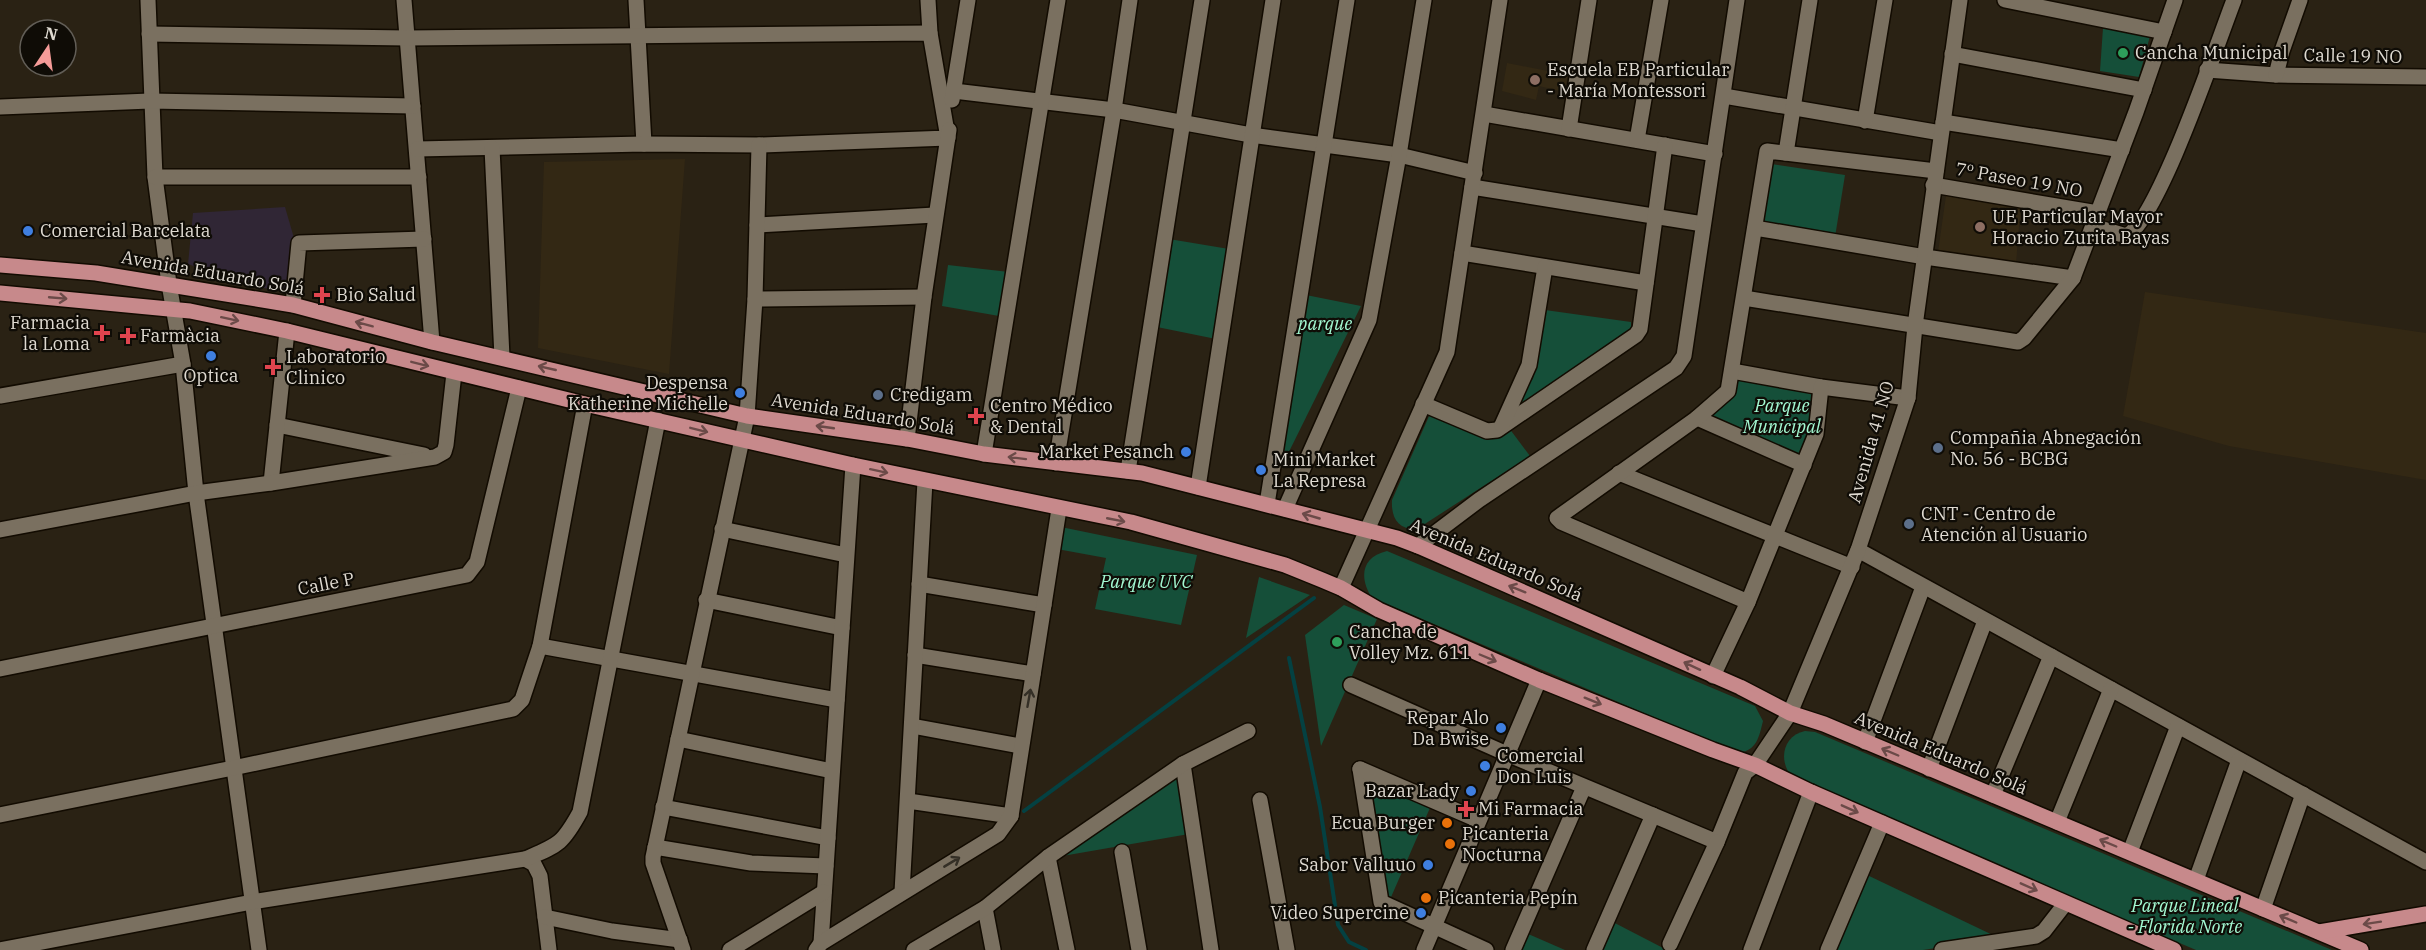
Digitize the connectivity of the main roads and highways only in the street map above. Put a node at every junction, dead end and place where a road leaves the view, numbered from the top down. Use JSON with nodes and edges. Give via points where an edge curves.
{"nodes":[{"id":1,"x":0,"y":265,"type":"edge"},
{"id":2,"x":0,"y":293,"type":"edge"},
{"id":3,"x":2426,"y":914,"type":"edge"},
{"id":4,"x":2318,"y":932,"type":"junction"},
{"id":5,"x":2148,"y":945,"type":"edge"},
{"id":6,"x":2174,"y":950,"type":"edge"},
{"id":7,"x":2361,"y":950,"type":"edge"}],
"edges":[{"from":4,"to":1,"type":"main road","name":"Avenida Eduardo Solá","one_way":true,"via":[[1790,713],[1397,538],[1128,471],[984,454],[747,416],[293,305],[96,273]]},
{"from":2,"to":5,"type":"main road","one_way":true,"via":[[173,308],[287,331],[740,440],[1131,522],[1285,565],[1539,680],[1755,765]]},
{"from":3,"to":4,"type":"main road","one_way":true},
{"from":4,"to":7,"type":"main road","name":"Avenida Eduardo Solá"},
{"from":5,"to":6,"type":"main road"}]}
